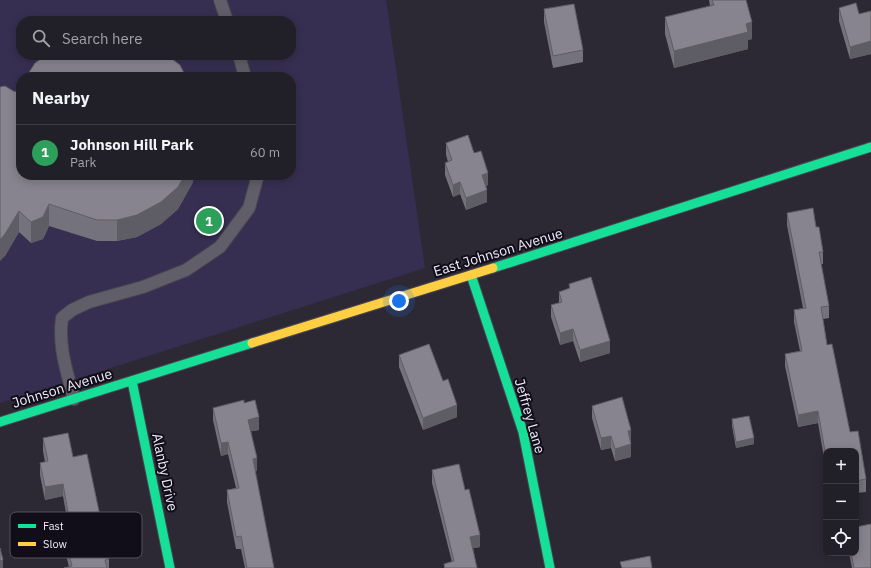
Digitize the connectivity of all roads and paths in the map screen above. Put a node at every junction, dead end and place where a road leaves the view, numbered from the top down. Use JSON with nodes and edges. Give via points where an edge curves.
{"nodes":[{"id":1,"x":220,"y":0,"type":"edge"},
{"id":2,"x":225,"y":16,"type":"edge"},
{"id":3,"x":240,"y":60,"type":"edge"},
{"id":4,"x":244,"y":72,"type":"edge"},
{"id":5,"x":871,"y":147,"type":"edge"},
{"id":6,"x":256,"y":180,"type":"edge"},
{"id":7,"x":471,"y":275,"type":"junction"},
{"id":8,"x":132,"y":381,"type":"junction"},
{"id":9,"x":74,"y":399,"type":"junction"},
{"id":10,"x":0,"y":422,"type":"edge"},
{"id":11,"x":170,"y":568,"type":"edge"},
{"id":12,"x":550,"y":568,"type":"edge"}],
"edges":[{"from":1,"to":2,"type":"lane"},
{"from":3,"to":4,"type":"lane"},
{"from":5,"to":7,"type":"street","name":"East Johnson Avenue"},
{"from":6,"to":9,"type":"lane","via":[[248,208],[220,247],[186,270],[143,287],[89,302],[62,318],[62,352]]},
{"from":7,"to":8,"type":"street","name":"East Johnson Avenue"},
{"from":7,"to":12,"type":"street","name":"Jeffrey Lane","via":[[523,432]]},
{"from":8,"to":9,"type":"street","name":"Johnson Avenue"},
{"from":8,"to":11,"type":"street","name":"Alanby Drive"},
{"from":9,"to":10,"type":"street","name":"Johnson Avenue"}]}
